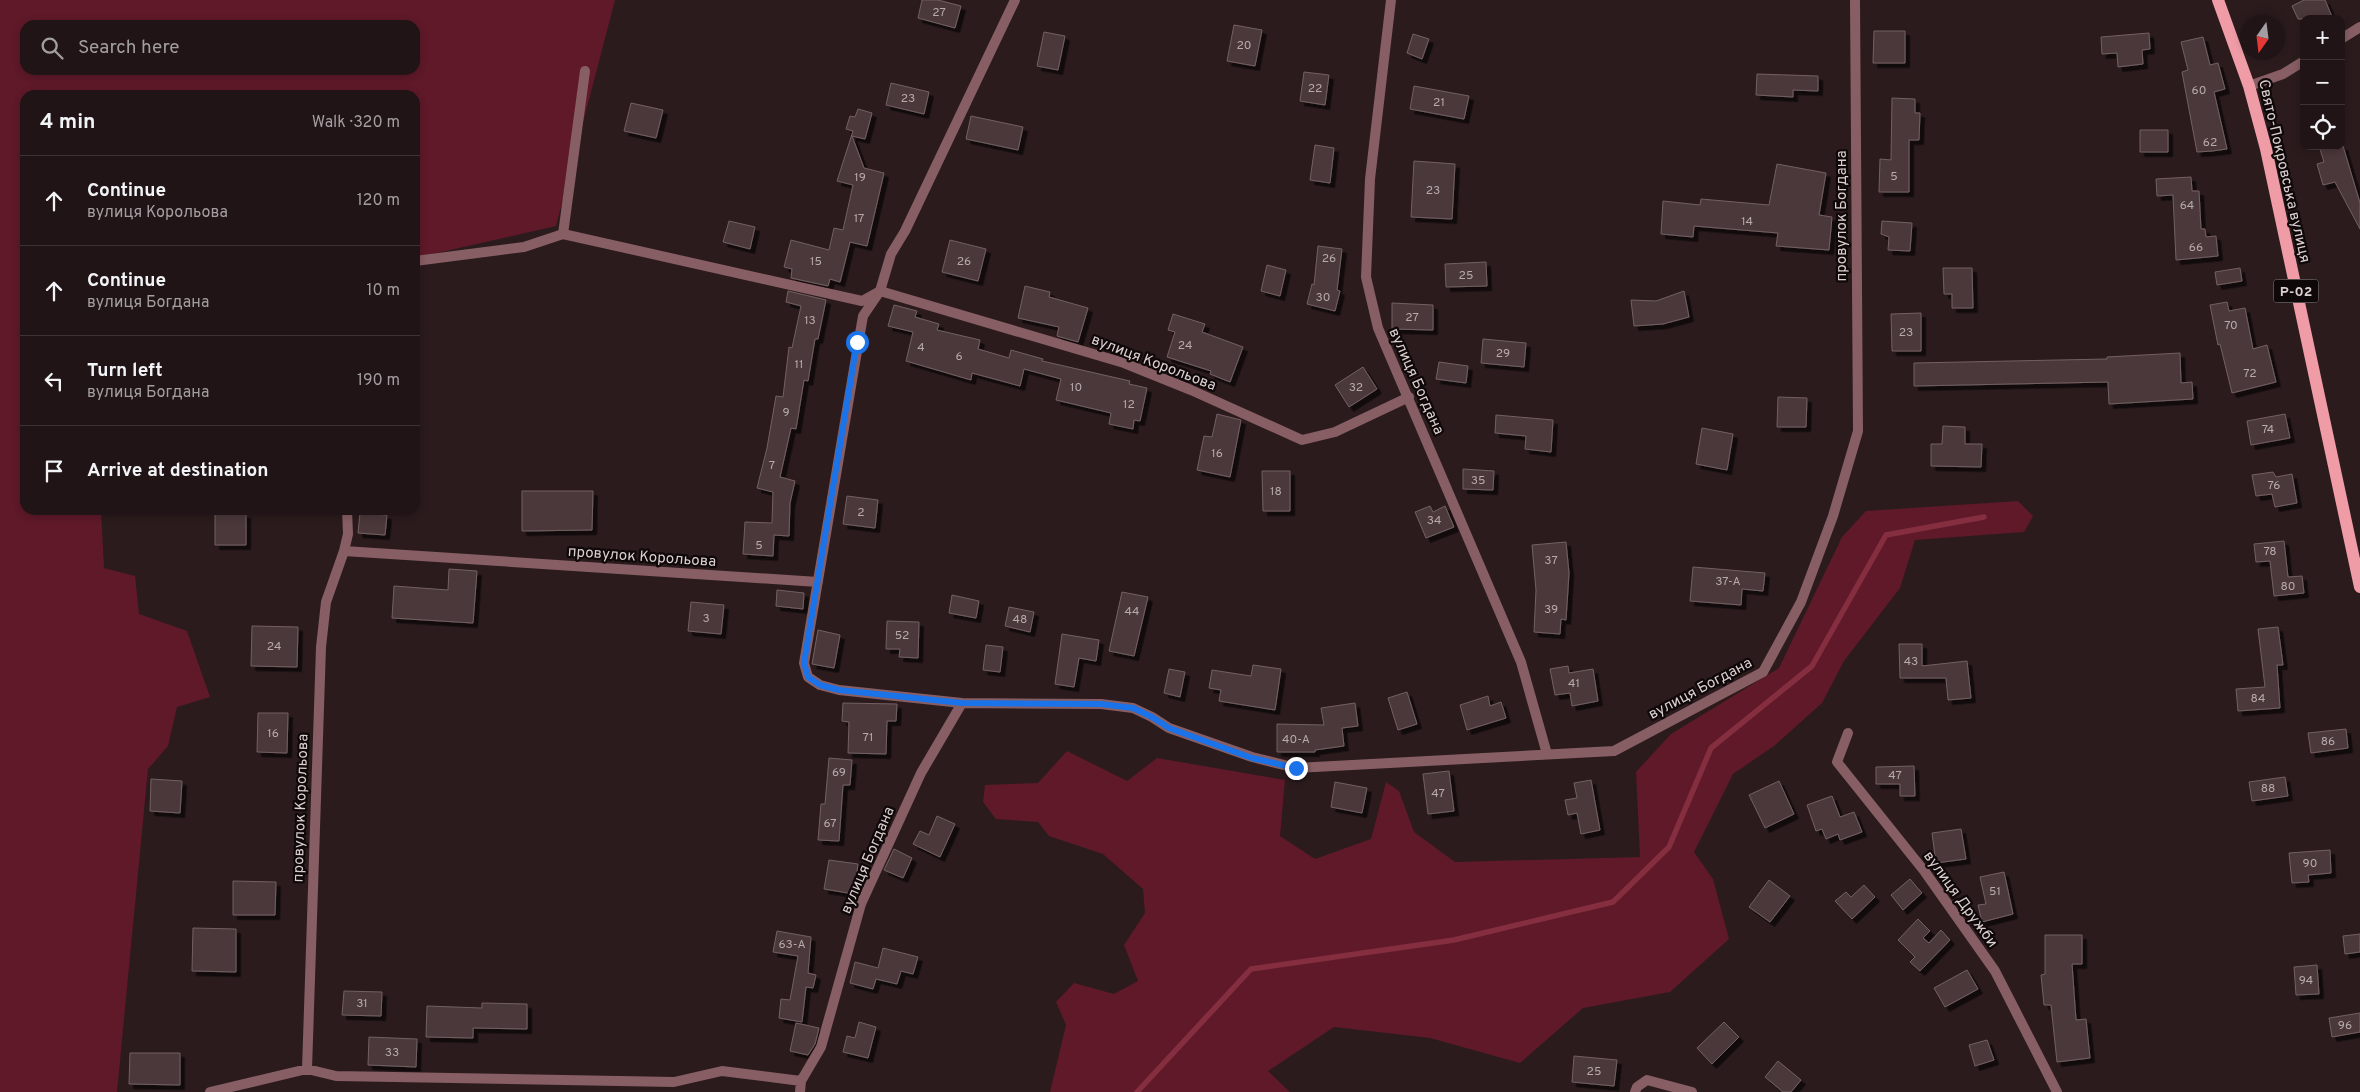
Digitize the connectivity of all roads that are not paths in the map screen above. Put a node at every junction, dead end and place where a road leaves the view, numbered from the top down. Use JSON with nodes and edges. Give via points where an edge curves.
{"nodes":[{"id":1,"x":1015,"y":0,"type":"edge"},
{"id":2,"x":1391,"y":0,"type":"edge"},
{"id":3,"x":1855,"y":0,"type":"edge"},
{"id":4,"x":2218,"y":0,"type":"edge"},
{"id":5,"x":2360,"y":27,"type":"edge"},
{"id":6,"x":2345,"y":36,"type":"edge"},
{"id":7,"x":2300,"y":63,"type":"edge"},
{"id":8,"x":586,"y":70,"type":"dead end"},
{"id":9,"x":2248,"y":86,"type":"junction"},
{"id":10,"x":563,"y":234,"type":"junction"},
{"id":11,"x":420,"y":260,"type":"edge"},
{"id":12,"x":880,"y":291,"type":"junction"},
{"id":13,"x":1408,"y":397,"type":"junction"},
{"id":14,"x":1858,"y":431,"type":"joint"},
{"id":15,"x":347,"y":515,"type":"edge"},
{"id":16,"x":344,"y":551,"type":"junction"},
{"id":17,"x":818,"y":582,"type":"junction"},
{"id":18,"x":2360,"y":587,"type":"edge"},
{"id":19,"x":962,"y":703,"type":"junction"},
{"id":20,"x":1848,"y":733,"type":"dead end"},
{"id":21,"x":1547,"y":754,"type":"junction"},
{"id":22,"x":307,"y":1069,"type":"junction"},
{"id":23,"x":801,"y":1081,"type":"junction"},
{"id":24,"x":210,"y":1092,"type":"edge"},
{"id":25,"x":800,"y":1092,"type":"edge"},
{"id":26,"x":1635,"y":1092,"type":"edge"},
{"id":27,"x":1692,"y":1092,"type":"edge"},
{"id":28,"x":2057,"y":1092,"type":"edge"}],
"edges":[{"from":1,"to":12,"type":"street","via":[[891,254]]},
{"from":2,"to":13,"type":"street","name":"вулиця Богдана","via":[[1370,179],[1366,277],[1378,328]]},
{"from":3,"to":14,"type":"street","name":"провулок Богдана"},
{"from":4,"to":9,"type":"main road","name":"Свято-Покровська вулиця","number":"Р-02"},
{"from":5,"to":6,"type":"street"},
{"from":7,"to":9,"type":"street","via":[[2283,74]]},
{"from":8,"to":10,"type":"street"},
{"from":9,"to":18,"type":"main road","name":"Свято-Покровська вулиця","number":"Р-02","via":[[2266,149]]},
{"from":10,"to":11,"type":"street","via":[[524,248]]},
{"from":10,"to":12,"type":"street","via":[[862,301]]},
{"from":12,"to":13,"type":"street","name":"вулиця Корольова","via":[[1124,363],[1302,440],[1334,432]]},
{"from":12,"to":17,"type":"street","via":[[863,316],[857,342]]},
{"from":13,"to":21,"type":"street","name":"вулиця Богдана","via":[[1521,662]]},
{"from":14,"to":21,"type":"street","name":"вулиця Богдана","via":[[1833,516],[1801,602],[1763,672],[1614,751]]},
{"from":15,"to":16,"type":"street","name":"провулок Корольова"},
{"from":16,"to":17,"type":"street","name":"провулок Корольова"},
{"from":16,"to":22,"type":"street","name":"провулок Корольова","via":[[326,602],[320,647]]},
{"from":17,"to":19,"type":"street","name":"вулиця Богдана","via":[[804,663],[808,677],[820,685],[839,690]]},
{"from":19,"to":21,"type":"street","name":"вулиця Богдана","via":[[1101,704],[1133,708],[1169,728],[1252,758],[1296,768]]},
{"from":19,"to":23,"type":"street","name":"вулиця Богдана","via":[[921,774],[861,904],[822,1047]]},
{"from":20,"to":28,"type":"street","name":"вулиця Дружби","via":[[1837,762],[1925,872],[1994,972]]},
{"from":22,"to":23,"type":"street","via":[[336,1076],[674,1082],[722,1071]]},
{"from":22,"to":24,"type":"street"},
{"from":23,"to":25,"type":"street","name":"вулиця Богдана"},
{"from":26,"to":27,"type":"street","via":[[1646,1080]]}]}
